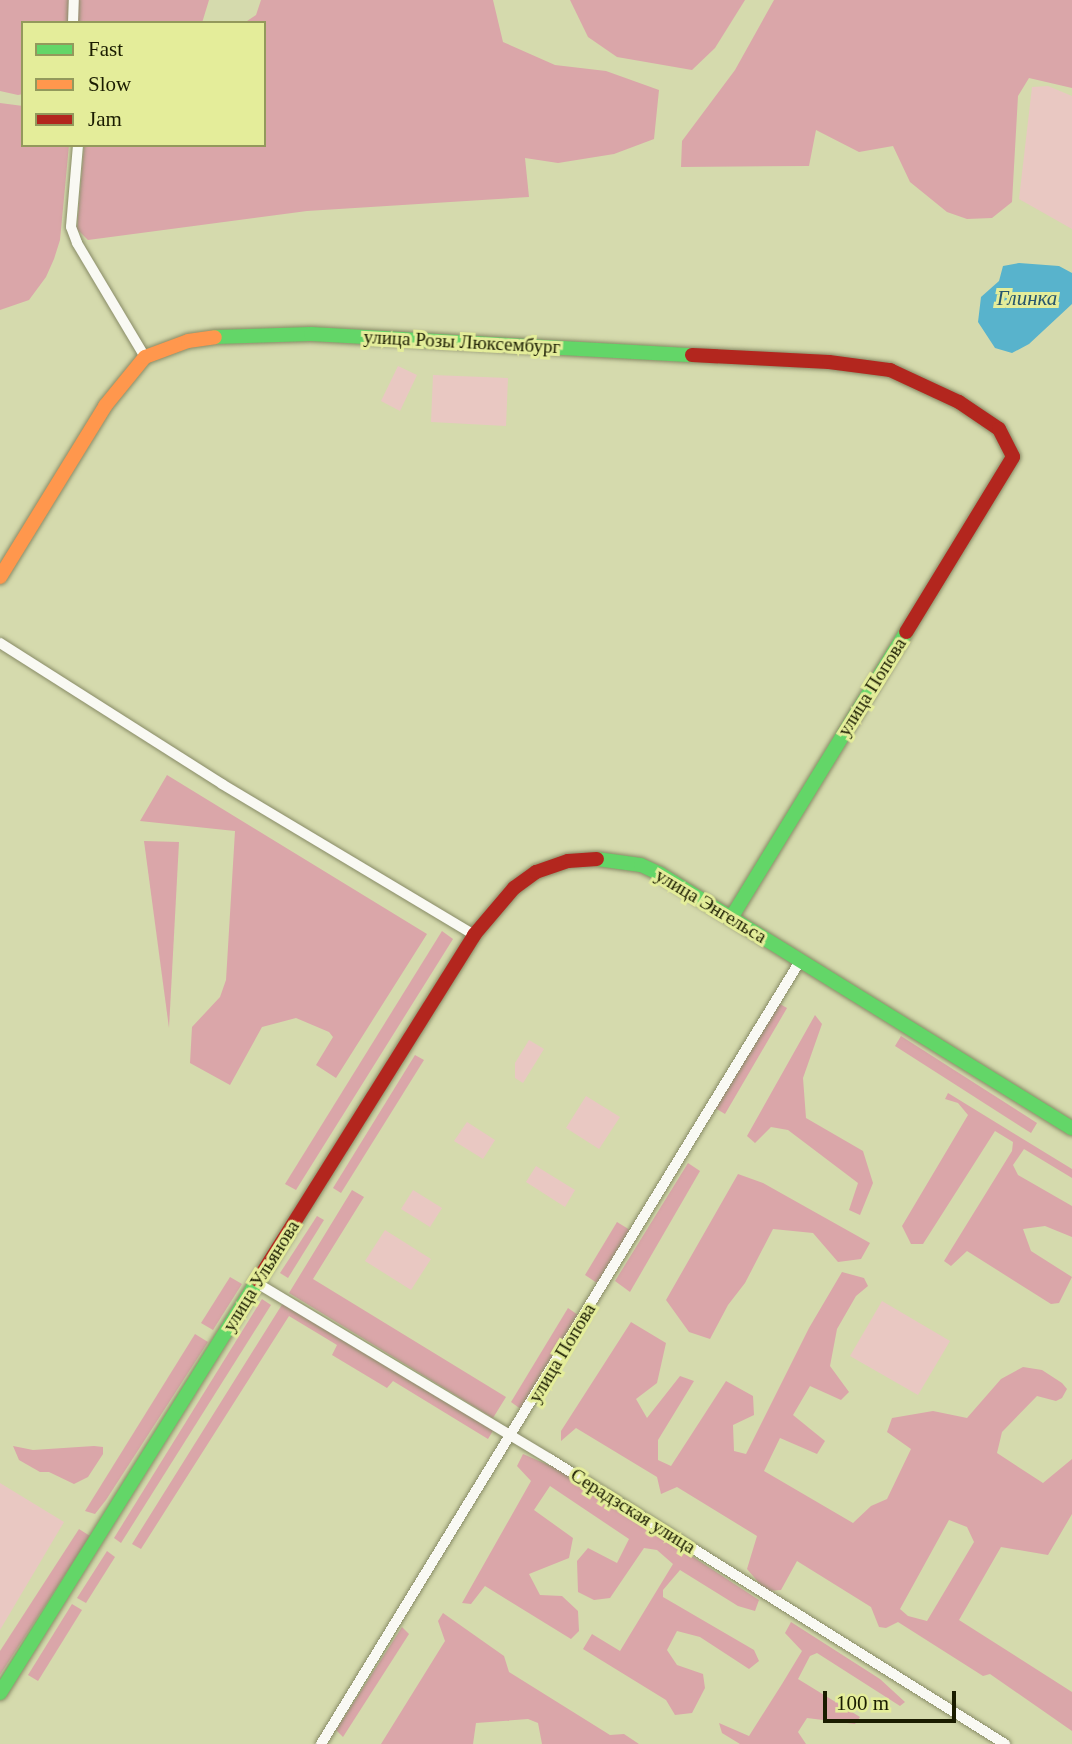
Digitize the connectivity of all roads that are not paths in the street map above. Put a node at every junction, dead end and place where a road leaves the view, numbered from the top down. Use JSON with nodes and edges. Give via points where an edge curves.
{"nodes":[{"id":1,"x":74,"y":0,"type":"edge"},
{"id":2,"x":73,"y":21,"type":"edge"},
{"id":3,"x":78,"y":147,"type":"edge"},
{"id":4,"x":145,"y":357,"type":"junction"},
{"id":5,"x":1013,"y":457,"type":"joint"},
{"id":6,"x":0,"y":578,"type":"edge"},
{"id":7,"x":0,"y":643,"type":"edge"},
{"id":8,"x":13,"y":653,"type":"junction"},
{"id":9,"x":0,"y":657,"type":"edge"},
{"id":10,"x":536,"y":872,"type":"joint"},
{"id":11,"x":731,"y":918,"type":"junction"},
{"id":12,"x":474,"y":935,"type":"junction"},
{"id":13,"x":800,"y":961,"type":"junction"},
{"id":14,"x":1072,"y":1128,"type":"edge"},
{"id":15,"x":257,"y":1283,"type":"junction"},
{"id":16,"x":511,"y":1437,"type":"junction"},
{"id":17,"x":0,"y":1693,"type":"edge"},
{"id":18,"x":321,"y":1744,"type":"edge"},
{"id":19,"x":1005,"y":1744,"type":"edge"}],
"edges":[{"from":1,"to":2,"type":"street"},
{"from":3,"to":4,"type":"street","via":[[71,227]]},
{"from":4,"to":5,"type":"street","name":"улица Розы Люксембург","via":[[188,341],[236,334],[311,334],[875,366],[959,402],[999,429]]},
{"from":4,"to":6,"type":"street","via":[[105,406]]},
{"from":5,"to":11,"type":"street","name":"улица Попова"},
{"from":7,"to":8,"type":"street"},
{"from":8,"to":9,"type":"street"},
{"from":8,"to":12,"type":"street"},
{"from":10,"to":11,"type":"street","name":"улица Энгельса","via":[[583,859],[632,863],[660,874]]},
{"from":10,"to":12,"type":"street","name":"улица Ульянова","via":[[514,887]]},
{"from":11,"to":13,"type":"street","name":"улица Энгельса"},
{"from":12,"to":15,"type":"street","name":"улица Ульянова"},
{"from":13,"to":14,"type":"street","name":"улица Энгельса"},
{"from":13,"to":16,"type":"street","name":"улица Попова"},
{"from":15,"to":16,"type":"street","name":"Серадзская улица"},
{"from":15,"to":17,"type":"street","name":"улица Ульянова"},
{"from":16,"to":18,"type":"street","name":"улица Попова"},
{"from":16,"to":19,"type":"street","name":"Серадзская улица"}]}
